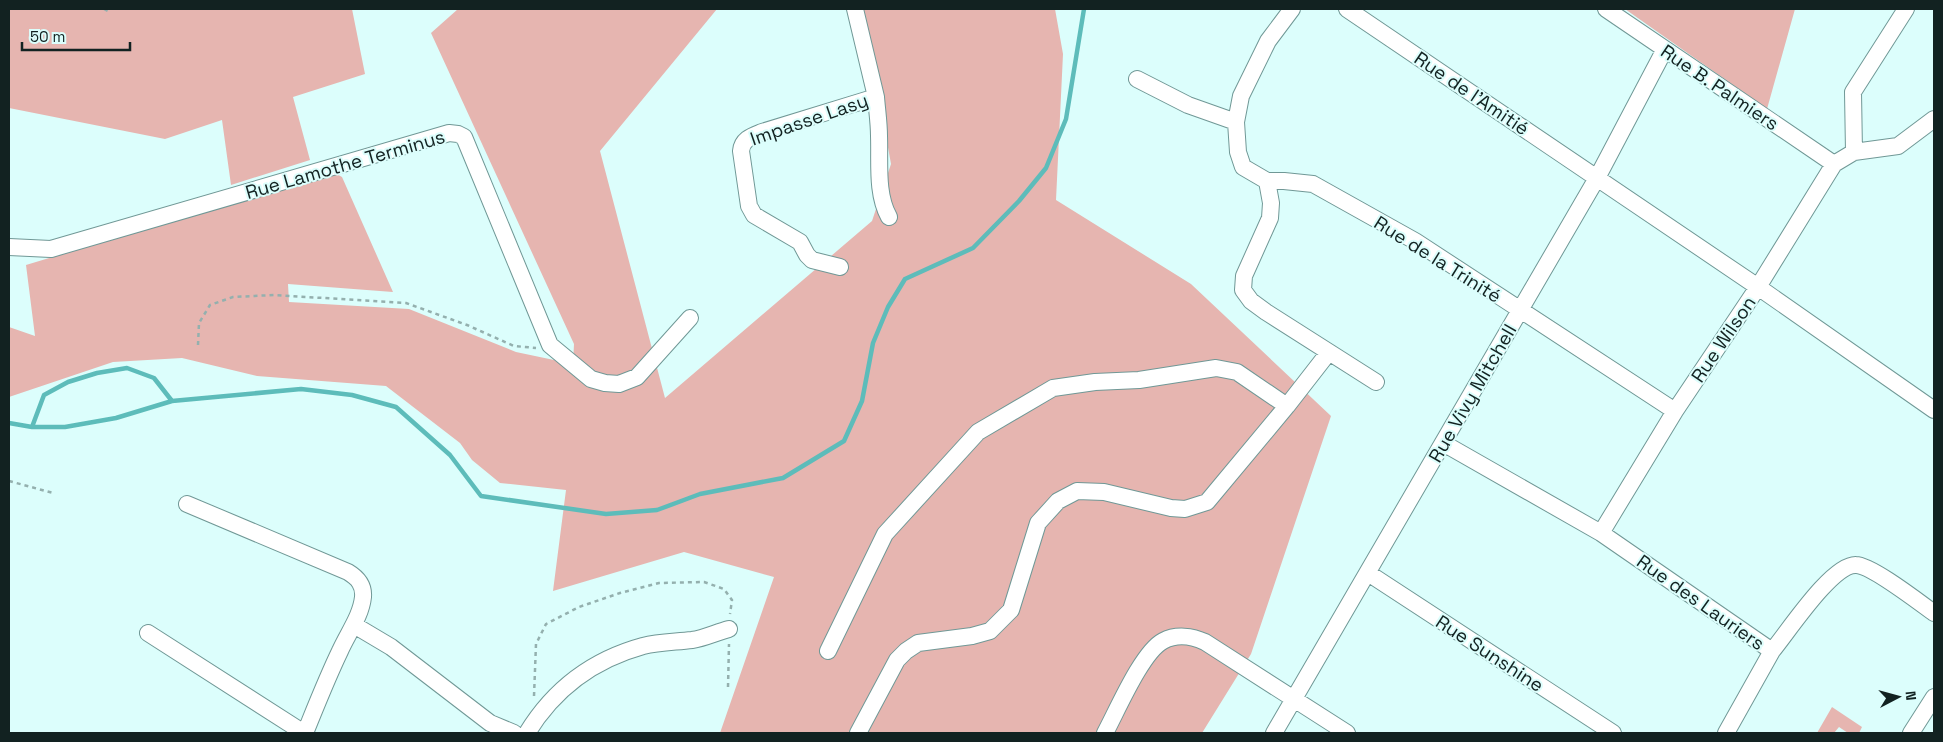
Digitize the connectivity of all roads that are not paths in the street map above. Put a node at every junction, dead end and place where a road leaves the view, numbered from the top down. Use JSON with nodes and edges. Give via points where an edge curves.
{"nodes":[{"id":1,"x":855,"y":9,"type":"edge"},
{"id":2,"x":1292,"y":9,"type":"edge"},
{"id":3,"x":1347,"y":9,"type":"edge"},
{"id":4,"x":1606,"y":9,"type":"edge"},
{"id":5,"x":1906,"y":9,"type":"edge"},
{"id":6,"x":1665,"y":50,"type":"junction"},
{"id":7,"x":1137,"y":79,"type":"dead end"},
{"id":8,"x":876,"y":97,"type":"junction"},
{"id":9,"x":1934,"y":119,"type":"edge"},
{"id":10,"x":1236,"y":122,"type":"junction"},
{"id":11,"x":1854,"y":152,"type":"junction"},
{"id":12,"x":1834,"y":164,"type":"junction"},
{"id":13,"x":1597,"y":178,"type":"junction"},
{"id":14,"x":1267,"y":182,"type":"junction"},
{"id":15,"x":889,"y":217,"type":"dead end"},
{"id":16,"x":9,"y":247,"type":"edge"},
{"id":17,"x":840,"y":267,"type":"dead end"},
{"id":18,"x":1758,"y":287,"type":"junction"},
{"id":19,"x":1520,"y":311,"type":"junction"},
{"id":20,"x":690,"y":318,"type":"dead end"},
{"id":21,"x":1329,"y":352,"type":"junction"},
{"id":22,"x":1376,"y":382,"type":"dead end"},
{"id":23,"x":1287,"y":406,"type":"junction"},
{"id":24,"x":1934,"y":410,"type":"edge"},
{"id":25,"x":1675,"y":411,"type":"junction"},
{"id":26,"x":1443,"y":443,"type":"junction"},
{"id":27,"x":187,"y":504,"type":"dead end"},
{"id":28,"x":1601,"y":533,"type":"junction"},
{"id":29,"x":1368,"y":574,"type":"junction"},
{"id":30,"x":1934,"y":613,"type":"edge"},
{"id":31,"x":354,"y":625,"type":"junction"},
{"id":32,"x":729,"y":629,"type":"road end"},
{"id":33,"x":148,"y":633,"type":"dead end"},
{"id":34,"x":828,"y":651,"type":"dead end"},
{"id":35,"x":1772,"y":651,"type":"junction"},
{"id":36,"x":1934,"y":697,"type":"edge"},
{"id":37,"x":1296,"y":699,"type":"junction"},
{"id":38,"x":531,"y":727,"type":"edge"},
{"id":39,"x":305,"y":733,"type":"edge"},
{"id":40,"x":514,"y":733,"type":"edge"},
{"id":41,"x":858,"y":733,"type":"edge"},
{"id":42,"x":1105,"y":733,"type":"edge"},
{"id":43,"x":1274,"y":733,"type":"edge"},
{"id":44,"x":1348,"y":733,"type":"edge"},
{"id":45,"x":1613,"y":733,"type":"edge"},
{"id":46,"x":1726,"y":733,"type":"edge"},
{"id":47,"x":1911,"y":733,"type":"edge"}],
"edges":[{"from":1,"to":8,"type":"street","name":"Impasse Lasy"},
{"from":2,"to":10,"type":"street","via":[[1268,41],[1241,96]]},
{"from":3,"to":13,"type":"street","name":"Rue de l'Amitié"},
{"from":4,"to":6,"type":"street","name":"Rue B. Palmiers"},
{"from":5,"to":11,"type":"street","via":[[1853,92]]},
{"from":6,"to":12,"type":"street","name":"Rue B. Palmiers"},
{"from":6,"to":13,"type":"street","name":"Rue Vivy Mitchell"},
{"from":7,"to":10,"type":"street","via":[[1188,104]]},
{"from":8,"to":15,"type":"street","via":[[883,206]]},
{"from":8,"to":17,"type":"street","name":"Impasse Lasy","via":[[762,132],[741,144],[751,212],[800,242],[812,260]]},
{"from":9,"to":11,"type":"street","via":[[1898,146]]},
{"from":10,"to":14,"type":"street","via":[[1238,152],[1243,167]]},
{"from":11,"to":12,"type":"street","name":"Rue Wilson"},
{"from":12,"to":18,"type":"street","name":"Rue Wilson"},
{"from":13,"to":18,"type":"street","name":"Rue de l'Amitié"},
{"from":13,"to":19,"type":"street","name":"Rue Vivy Mitchell"},
{"from":14,"to":19,"type":"street","name":"Rue de la Trinité","via":[[1284,180],[1313,184],[1415,241]]},
{"from":14,"to":21,"type":"street","via":[[1270,218],[1244,276],[1243,290],[1250,301]]},
{"from":16,"to":20,"type":"street","name":"Rue Lamothe Terminus","via":[[51,249],[449,133],[464,137],[550,345],[591,379],[619,384],[637,377]]},
{"from":18,"to":24,"type":"street","name":"Rue de l'Amitié"},
{"from":18,"to":25,"type":"street","name":"Rue Wilson"},
{"from":19,"to":25,"type":"street","name":"Rue de la Trinité"},
{"from":19,"to":26,"type":"street","name":"Rue Vivy Mitchell"},
{"from":21,"to":22,"type":"street"},
{"from":21,"to":23,"type":"street"},
{"from":23,"to":34,"type":"street","via":[[1237,372],[1216,368],[1139,380],[1053,388],[978,432],[885,534]]},
{"from":23,"to":41,"type":"street","via":[[1207,502],[1171,508],[1104,492],[1077,491],[1058,501],[1038,523],[1010,610],[990,631],[918,643],[906,650],[897,660]]},
{"from":25,"to":28,"type":"street","name":"Rue Wilson"},
{"from":26,"to":28,"type":"street","name":"Rue des Lauriers"},
{"from":26,"to":29,"type":"street","name":"Rue Vivy Mitchell"},
{"from":27,"to":31,"type":"street","via":[[357,578],[363,598]]},
{"from":28,"to":35,"type":"street","name":"Rue des Lauriers"},
{"from":29,"to":37,"type":"street","name":"Rue Vivy Mitchell"},
{"from":29,"to":45,"type":"street","name":"Rue Sunshine"},
{"from":30,"to":35,"type":"street","name":"Rue des Lauriers","via":[[1870,570],[1857,564],[1844,567],[1828,580]]},
{"from":31,"to":39,"type":"street","via":[[340,649]]},
{"from":31,"to":40,"type":"street","via":[[391,647],[490,723]]},
{"from":32,"to":38,"type":"street","via":[[695,639],[644,646],[614,657],[581,674],[554,696]]},
{"from":33,"to":39,"type":"street"},
{"from":35,"to":46,"type":"street"},
{"from":36,"to":47,"type":"street"},
{"from":37,"to":42,"type":"street","via":[[1204,642],[1181,636],[1163,641],[1148,654]]},
{"from":37,"to":43,"type":"street","name":"Rue Vivy Mitchell"},
{"from":37,"to":44,"type":"street"}]}
